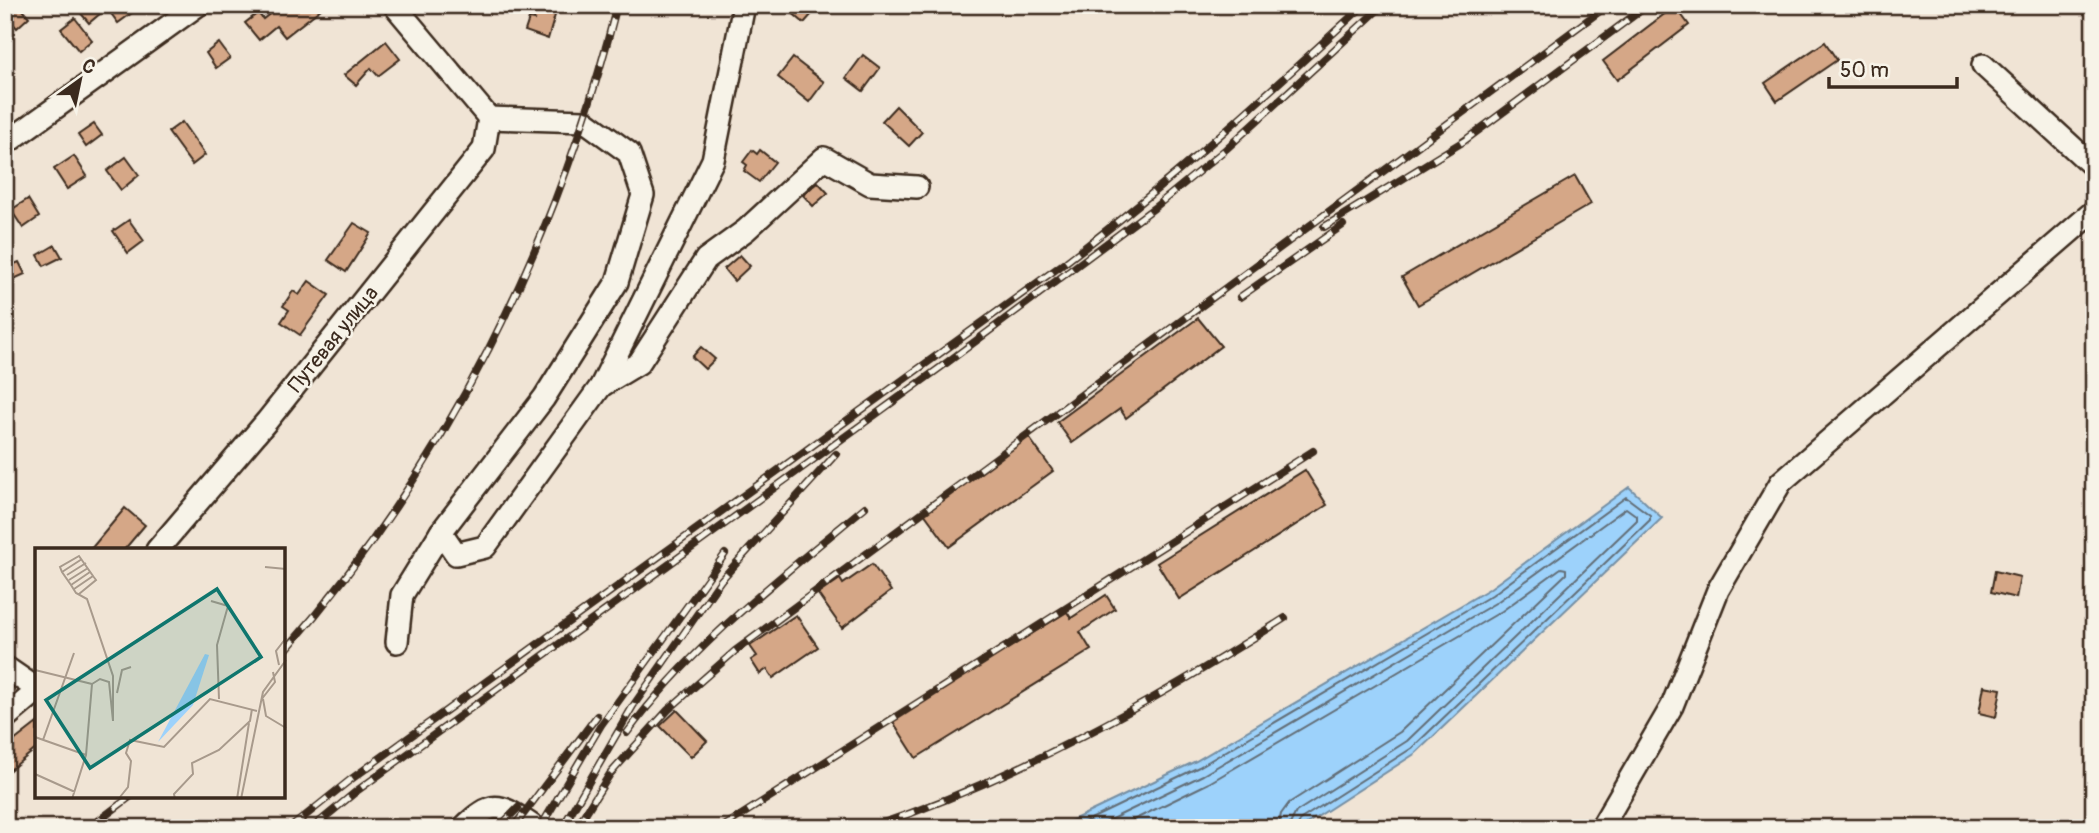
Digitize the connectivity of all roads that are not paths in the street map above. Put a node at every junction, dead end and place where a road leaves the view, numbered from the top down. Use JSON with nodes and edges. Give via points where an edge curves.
{"nodes":[{"id":1,"x":198,"y":5,"type":"edge"},
{"id":2,"x":394,"y":5,"type":"edge"},
{"id":3,"x":744,"y":5,"type":"edge"},
{"id":4,"x":1983,"y":65,"type":"dead end"},
{"id":5,"x":489,"y":118,"type":"junction"},
{"id":6,"x":5,"y":144,"type":"edge"},
{"id":7,"x":2094,"y":167,"type":"edge"},
{"id":8,"x":917,"y":187,"type":"dead end"},
{"id":9,"x":2094,"y":211,"type":"edge"},
{"id":10,"x":601,"y":386,"type":"junction"},
{"id":11,"x":441,"y":532,"type":"junction"},
{"id":12,"x":160,"y":548,"type":"edge"},
{"id":13,"x":397,"y":642,"type":"dead end"},
{"id":14,"x":5,"y":667,"type":"edge"},
{"id":15,"x":35,"y":689,"type":"edge"},
{"id":16,"x":35,"y":692,"type":"edge"},
{"id":17,"x":5,"y":718,"type":"edge"},
{"id":18,"x":463,"y":828,"type":"edge"},
{"id":19,"x":536,"y":828,"type":"edge"},
{"id":20,"x":1601,"y":828,"type":"edge"}],
"edges":[{"from":1,"to":6,"type":"street"},
{"from":2,"to":5,"type":"street"},
{"from":3,"to":10,"type":"street","via":[[713,160]]},
{"from":4,"to":7,"type":"street"},
{"from":5,"to":11,"type":"street","via":[[585,121],[629,153],[643,195],[617,282],[544,398]]},
{"from":5,"to":12,"type":"street","name":"Путевая улица","via":[[484,149]]},
{"from":8,"to":10,"type":"street","via":[[870,184],[824,158],[747,230],[706,259],[639,363]]},
{"from":9,"to":20,"type":"street","via":[[1781,482],[1718,590],[1672,706]]},
{"from":10,"to":11,"type":"street","via":[[485,547],[456,554]]},
{"from":11,"to":13,"type":"street","via":[[402,595]]},
{"from":14,"to":15,"type":"street"},
{"from":16,"to":17,"type":"street"},
{"from":18,"to":19,"type":"street","via":[[483,808],[503,807]]}]}
